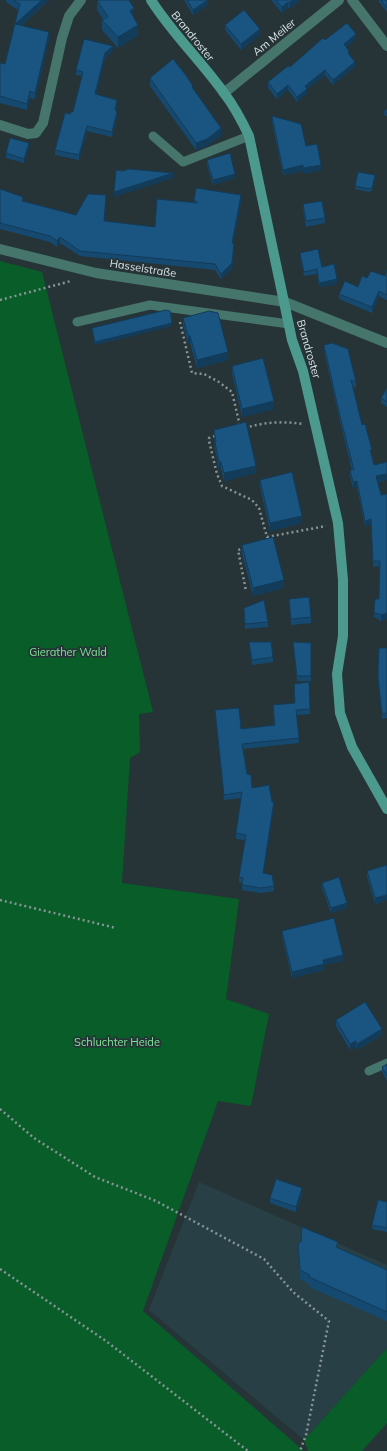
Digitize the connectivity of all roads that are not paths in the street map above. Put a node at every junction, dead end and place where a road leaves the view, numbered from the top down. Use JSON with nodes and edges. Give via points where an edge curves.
{"nodes":[{"id":1,"x":81,"y":0,"type":"edge"},
{"id":2,"x":151,"y":0,"type":"edge"},
{"id":3,"x":339,"y":0,"type":"edge"},
{"id":4,"x":352,"y":0,"type":"edge"},
{"id":5,"x":387,"y":46,"type":"edge"},
{"id":6,"x":224,"y":93,"type":"junction"},
{"id":7,"x":0,"y":125,"type":"edge"},
{"id":8,"x":153,"y":136,"type":"dead end"},
{"id":9,"x":249,"y":136,"type":"junction"},
{"id":10,"x":0,"y":249,"type":"edge"},
{"id":11,"x":285,"y":302,"type":"junction"},
{"id":12,"x":77,"y":322,"type":"dead end"},
{"id":13,"x":289,"y":324,"type":"junction"},
{"id":14,"x":387,"y":343,"type":"edge"},
{"id":15,"x":386,"y":804,"type":"edge"},
{"id":16,"x":387,"y":1063,"type":"edge"},
{"id":17,"x":369,"y":1071,"type":"dead end"}],
"edges":[{"from":1,"to":7,"type":"street","via":[[69,16],[62,38],[43,123],[36,133],[28,134]]},
{"from":2,"to":6,"type":"street","name":"Brandroster"},
{"from":3,"to":6,"type":"street","name":"Am Meiler"},
{"from":4,"to":5,"type":"street"},
{"from":6,"to":9,"type":"street","name":"Brandroster"},
{"from":8,"to":9,"type":"lane","via":[[182,162]]},
{"from":9,"to":11,"type":"street","name":"Brandroster"},
{"from":10,"to":11,"type":"street","name":"Hasselstraße","via":[[96,273]]},
{"from":11,"to":13,"type":"street","name":"Brandroster"},
{"from":11,"to":14,"type":"street","name":"Hasselstraße"},
{"from":12,"to":13,"type":"lane","via":[[150,304]]},
{"from":13,"to":15,"type":"street","name":"Brandroster","via":[[303,371],[338,523],[343,580],[343,636],[337,674],[340,713],[352,747]]},
{"from":16,"to":17,"type":"lane"}]}
